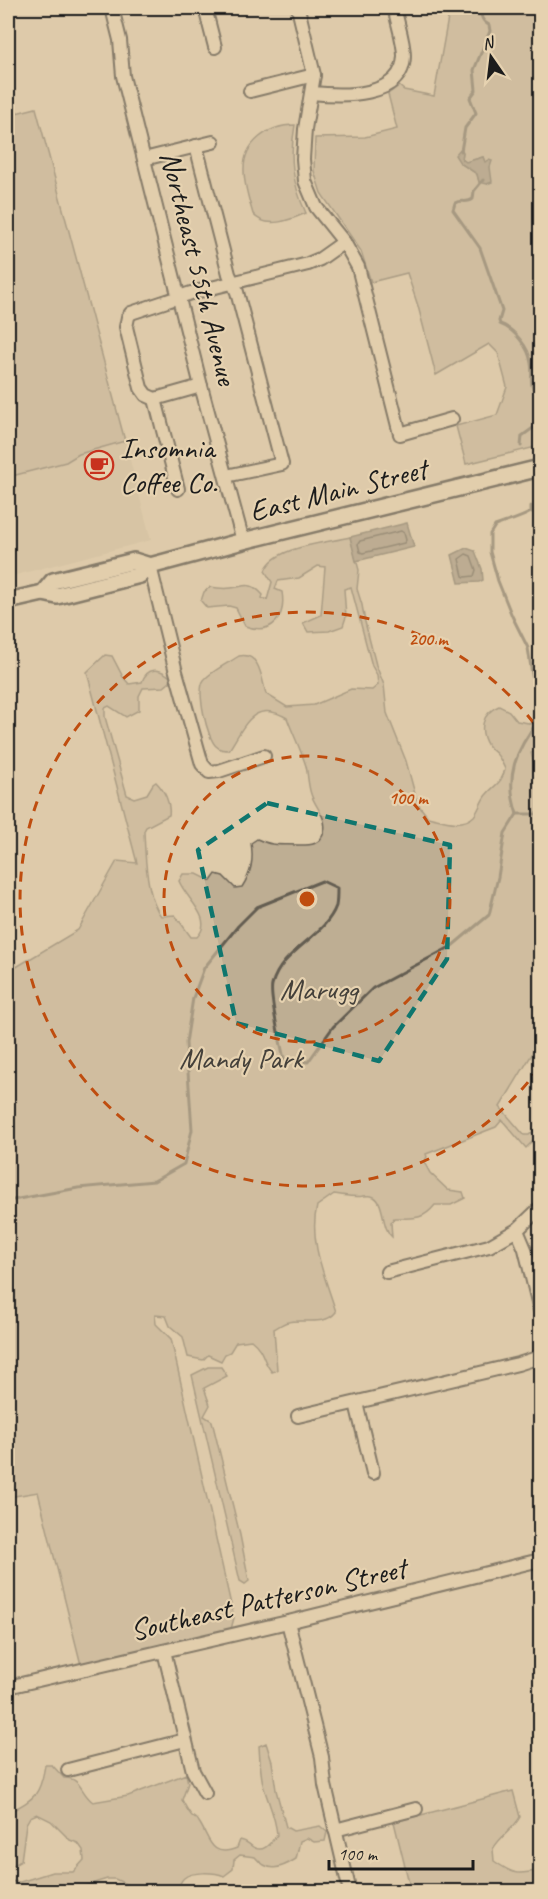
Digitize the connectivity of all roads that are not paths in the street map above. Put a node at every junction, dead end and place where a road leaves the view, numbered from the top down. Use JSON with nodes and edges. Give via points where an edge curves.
{"nodes":[{"id":1,"x":112,"y":8,"type":"edge"},
{"id":2,"x":205,"y":8,"type":"edge"},
{"id":3,"x":298,"y":8,"type":"edge"},
{"id":4,"x":395,"y":11,"type":"dead end"},
{"id":5,"x":215,"y":47,"type":"dead end"},
{"id":6,"x":314,"y":75,"type":"junction"},
{"id":7,"x":250,"y":91,"type":"dead end"},
{"id":8,"x":312,"y":93,"type":"junction"},
{"id":9,"x":213,"y":142,"type":"dead end"},
{"id":10,"x":196,"y":146,"type":"junction"},
{"id":11,"x":144,"y":159,"type":"junction"},
{"id":12,"x":344,"y":242,"type":"junction"},
{"id":13,"x":233,"y":283,"type":"junction"},
{"id":14,"x":179,"y":298,"type":"junction"},
{"id":15,"x":201,"y":386,"type":"junction"},
{"id":16,"x":155,"y":399,"type":"junction"},
{"id":17,"x":452,"y":419,"type":"dead end"},
{"id":18,"x":540,"y":468,"type":"edge"},
{"id":19,"x":226,"y":476,"type":"junction"},
{"id":20,"x":178,"y":489,"type":"dead end"},
{"id":21,"x":243,"y":541,"type":"junction"},
{"id":22,"x":150,"y":566,"type":"junction"},
{"id":23,"x":8,"y":601,"type":"edge"},
{"id":24,"x":264,"y":756,"type":"dead end"},
{"id":25,"x":540,"y":1209,"type":"edge"},
{"id":26,"x":517,"y":1230,"type":"junction"},
{"id":27,"x":387,"y":1272,"type":"dead end"},
{"id":28,"x":540,"y":1310,"type":"edge"},
{"id":29,"x":540,"y":1357,"type":"edge"},
{"id":30,"x":356,"y":1403,"type":"junction"},
{"id":31,"x":298,"y":1416,"type":"dead end"},
{"id":32,"x":373,"y":1473,"type":"dead end"},
{"id":33,"x":540,"y":1560,"type":"edge"},
{"id":34,"x":288,"y":1622,"type":"junction"},
{"id":35,"x":164,"y":1651,"type":"junction"},
{"id":36,"x":8,"y":1687,"type":"edge"},
{"id":37,"x":185,"y":1740,"type":"junction"},
{"id":38,"x":68,"y":1770,"type":"dead end"},
{"id":39,"x":204,"y":1793,"type":"dead end"},
{"id":40,"x":416,"y":1809,"type":"dead end"},
{"id":41,"x":335,"y":1830,"type":"junction"},
{"id":42,"x":350,"y":1892,"type":"edge"}],
"edges":[{"from":1,"to":11,"type":"street","name":"Northeast 55th Avenue","via":[[123,76]]},
{"from":2,"to":5,"type":"street"},
{"from":3,"to":6,"type":"street"},
{"from":4,"to":8,"type":"street","via":[[404,59],[397,76],[386,86],[355,95]]},
{"from":6,"to":7,"type":"street"},
{"from":6,"to":8,"type":"street"},
{"from":8,"to":12,"type":"street","via":[[305,129],[305,181],[316,207]]},
{"from":9,"to":10,"type":"street"},
{"from":10,"to":11,"type":"street"},
{"from":10,"to":13,"type":"street"},
{"from":11,"to":14,"type":"street","name":"Northeast 55th Avenue"},
{"from":12,"to":13,"type":"street","via":[[308,264]]},
{"from":12,"to":17,"type":"street","via":[[358,267],[400,434]]},
{"from":13,"to":14,"type":"street"},
{"from":13,"to":19,"type":"street","via":[[282,464]]},
{"from":14,"to":15,"type":"street","name":"Northeast 55th Avenue"},
{"from":14,"to":16,"type":"street","via":[[131,313],[126,322],[141,388]]},
{"from":15,"to":16,"type":"street"},
{"from":15,"to":19,"type":"street","name":"Northeast 55th Avenue"},
{"from":16,"to":20,"type":"street"},
{"from":18,"to":21,"type":"main road","name":"East Main Street"},
{"from":19,"to":21,"type":"street","name":"Northeast 55th Avenue"},
{"from":21,"to":22,"type":"main road","name":"East Main Street"},
{"from":22,"to":23,"type":"main road","name":"East Main Street","via":[[134,561],[53,581],[43,593]]},
{"from":22,"to":24,"type":"street","via":[[202,764],[209,772],[219,771]]},
{"from":25,"to":26,"type":"street"},
{"from":26,"to":27,"type":"street","via":[[489,1246]]},
{"from":26,"to":28,"type":"street"},
{"from":29,"to":30,"type":"street"},
{"from":30,"to":31,"type":"street"},
{"from":30,"to":32,"type":"street"},
{"from":33,"to":34,"type":"street","name":"Southeast Patterson Street"},
{"from":34,"to":35,"type":"street","name":"Southeast Patterson Street"},
{"from":34,"to":41,"type":"street","via":[[322,1756]]},
{"from":35,"to":36,"type":"street","name":"Southeast Patterson Street"},
{"from":35,"to":37,"type":"street"},
{"from":37,"to":38,"type":"street"},
{"from":37,"to":39,"type":"street"},
{"from":40,"to":41,"type":"street"},
{"from":41,"to":42,"type":"street"}]}
